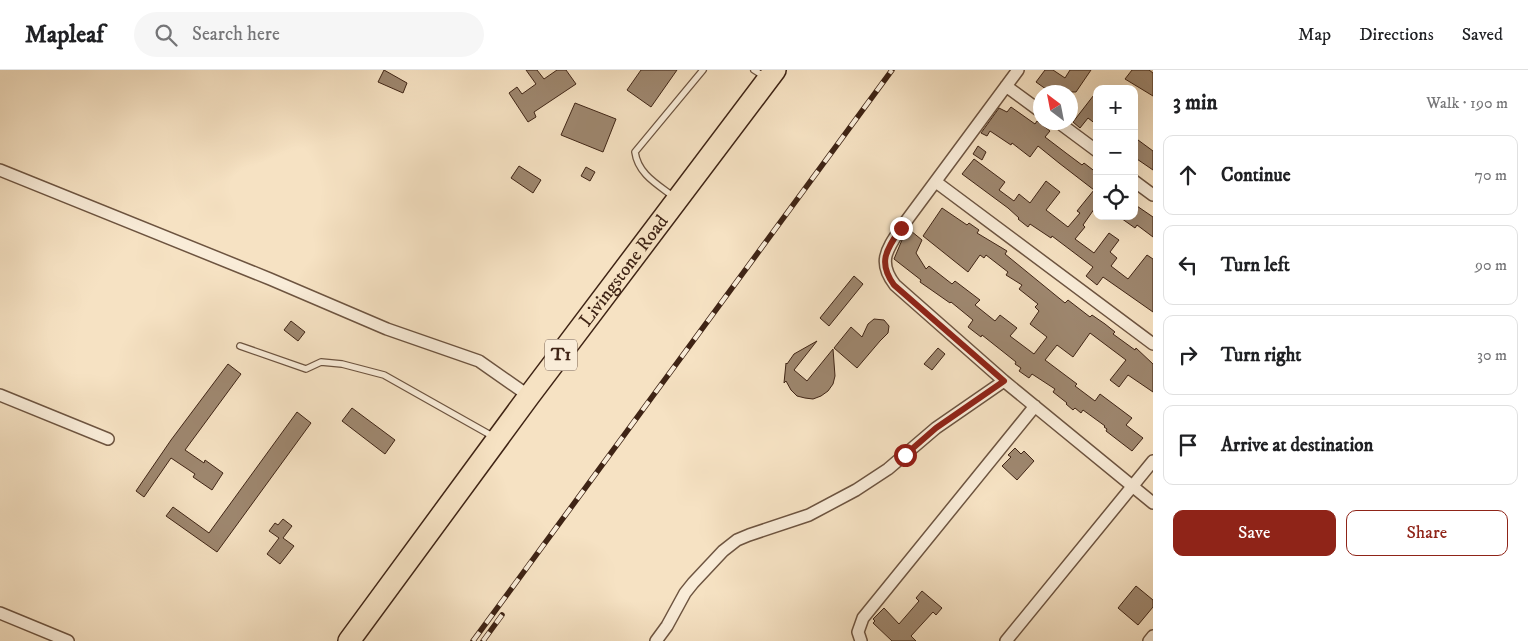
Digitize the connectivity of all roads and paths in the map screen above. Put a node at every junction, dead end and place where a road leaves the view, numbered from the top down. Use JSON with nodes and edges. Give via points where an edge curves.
{"nodes":[{"id":1,"x":703,"y":70,"type":"edge"},
{"id":2,"x":1018,"y":70,"type":"edge"},
{"id":3,"x":766,"y":73,"type":"edge"},
{"id":4,"x":1006,"y":86,"type":"junction"},
{"id":5,"x":1033,"y":106,"type":"edge"},
{"id":6,"x":1069,"y":130,"type":"edge"},
{"id":7,"x":1093,"y":148,"type":"edge"},
{"id":8,"x":0,"y":170,"type":"edge"},
{"id":9,"x":936,"y":182,"type":"junction"},
{"id":10,"x":1138,"y":183,"type":"edge"},
{"id":11,"x":1153,"y":195,"type":"edge"},
{"id":12,"x":678,"y":199,"type":"junction"},
{"id":13,"x":1153,"y":344,"type":"edge"},
{"id":14,"x":240,"y":346,"type":"dead end"},
{"id":15,"x":1004,"y":381,"type":"junction"},
{"id":16,"x":0,"y":395,"type":"edge"},
{"id":17,"x":529,"y":396,"type":"junction"},
{"id":18,"x":1035,"y":406,"type":"junction"},
{"id":19,"x":108,"y":438,"type":"dead end"},
{"id":20,"x":498,"y":439,"type":"junction"},
{"id":21,"x":1153,"y":461,"type":"edge"},
{"id":22,"x":1132,"y":486,"type":"junction"},
{"id":23,"x":1153,"y":503,"type":"edge"},
{"id":24,"x":0,"y":613,"type":"edge"},
{"id":25,"x":1153,"y":636,"type":"edge"},
{"id":26,"x":68,"y":641,"type":"edge"},
{"id":27,"x":349,"y":641,"type":"edge"},
{"id":28,"x":656,"y":641,"type":"edge"},
{"id":29,"x":861,"y":641,"type":"edge"},
{"id":30,"x":1006,"y":641,"type":"edge"},
{"id":31,"x":1149,"y":641,"type":"edge"}],
"edges":[{"from":1,"to":12,"type":"lane","via":[[635,152],[646,177]]},
{"from":2,"to":4,"type":"street"},
{"from":3,"to":12,"type":"highway","name":"Livingstone Road","number":"T1"},
{"from":4,"to":5,"type":"street"},
{"from":4,"to":9,"type":"street"},
{"from":6,"to":7,"type":"street"},
{"from":8,"to":17,"type":"street","via":[[387,329],[479,361]]},
{"from":9,"to":13,"type":"street"},
{"from":9,"to":15,"type":"street","via":[[891,243],[884,262],[886,271],[894,285]]},
{"from":10,"to":11,"type":"street"},
{"from":12,"to":17,"type":"highway","name":"Livingstone Road","number":"T1"},
{"from":14,"to":20,"type":"lane","via":[[306,369],[321,362],[384,375]]},
{"from":15,"to":18,"type":"street"},
{"from":15,"to":28,"type":"street","via":[[856,490],[809,515],[749,534],[723,550],[693,582]]},
{"from":16,"to":19,"type":"street"},
{"from":17,"to":20,"type":"highway","name":"Livingstone Road","number":"T1"},
{"from":18,"to":22,"type":"street"},
{"from":18,"to":29,"type":"street","via":[[863,618],[858,632]]},
{"from":20,"to":27,"type":"highway","name":"Livingstone Road","number":"T1"},
{"from":21,"to":22,"type":"street"},
{"from":22,"to":23,"type":"street"},
{"from":22,"to":30,"type":"street"},
{"from":24,"to":26,"type":"street"},
{"from":25,"to":31,"type":"street"}]}
